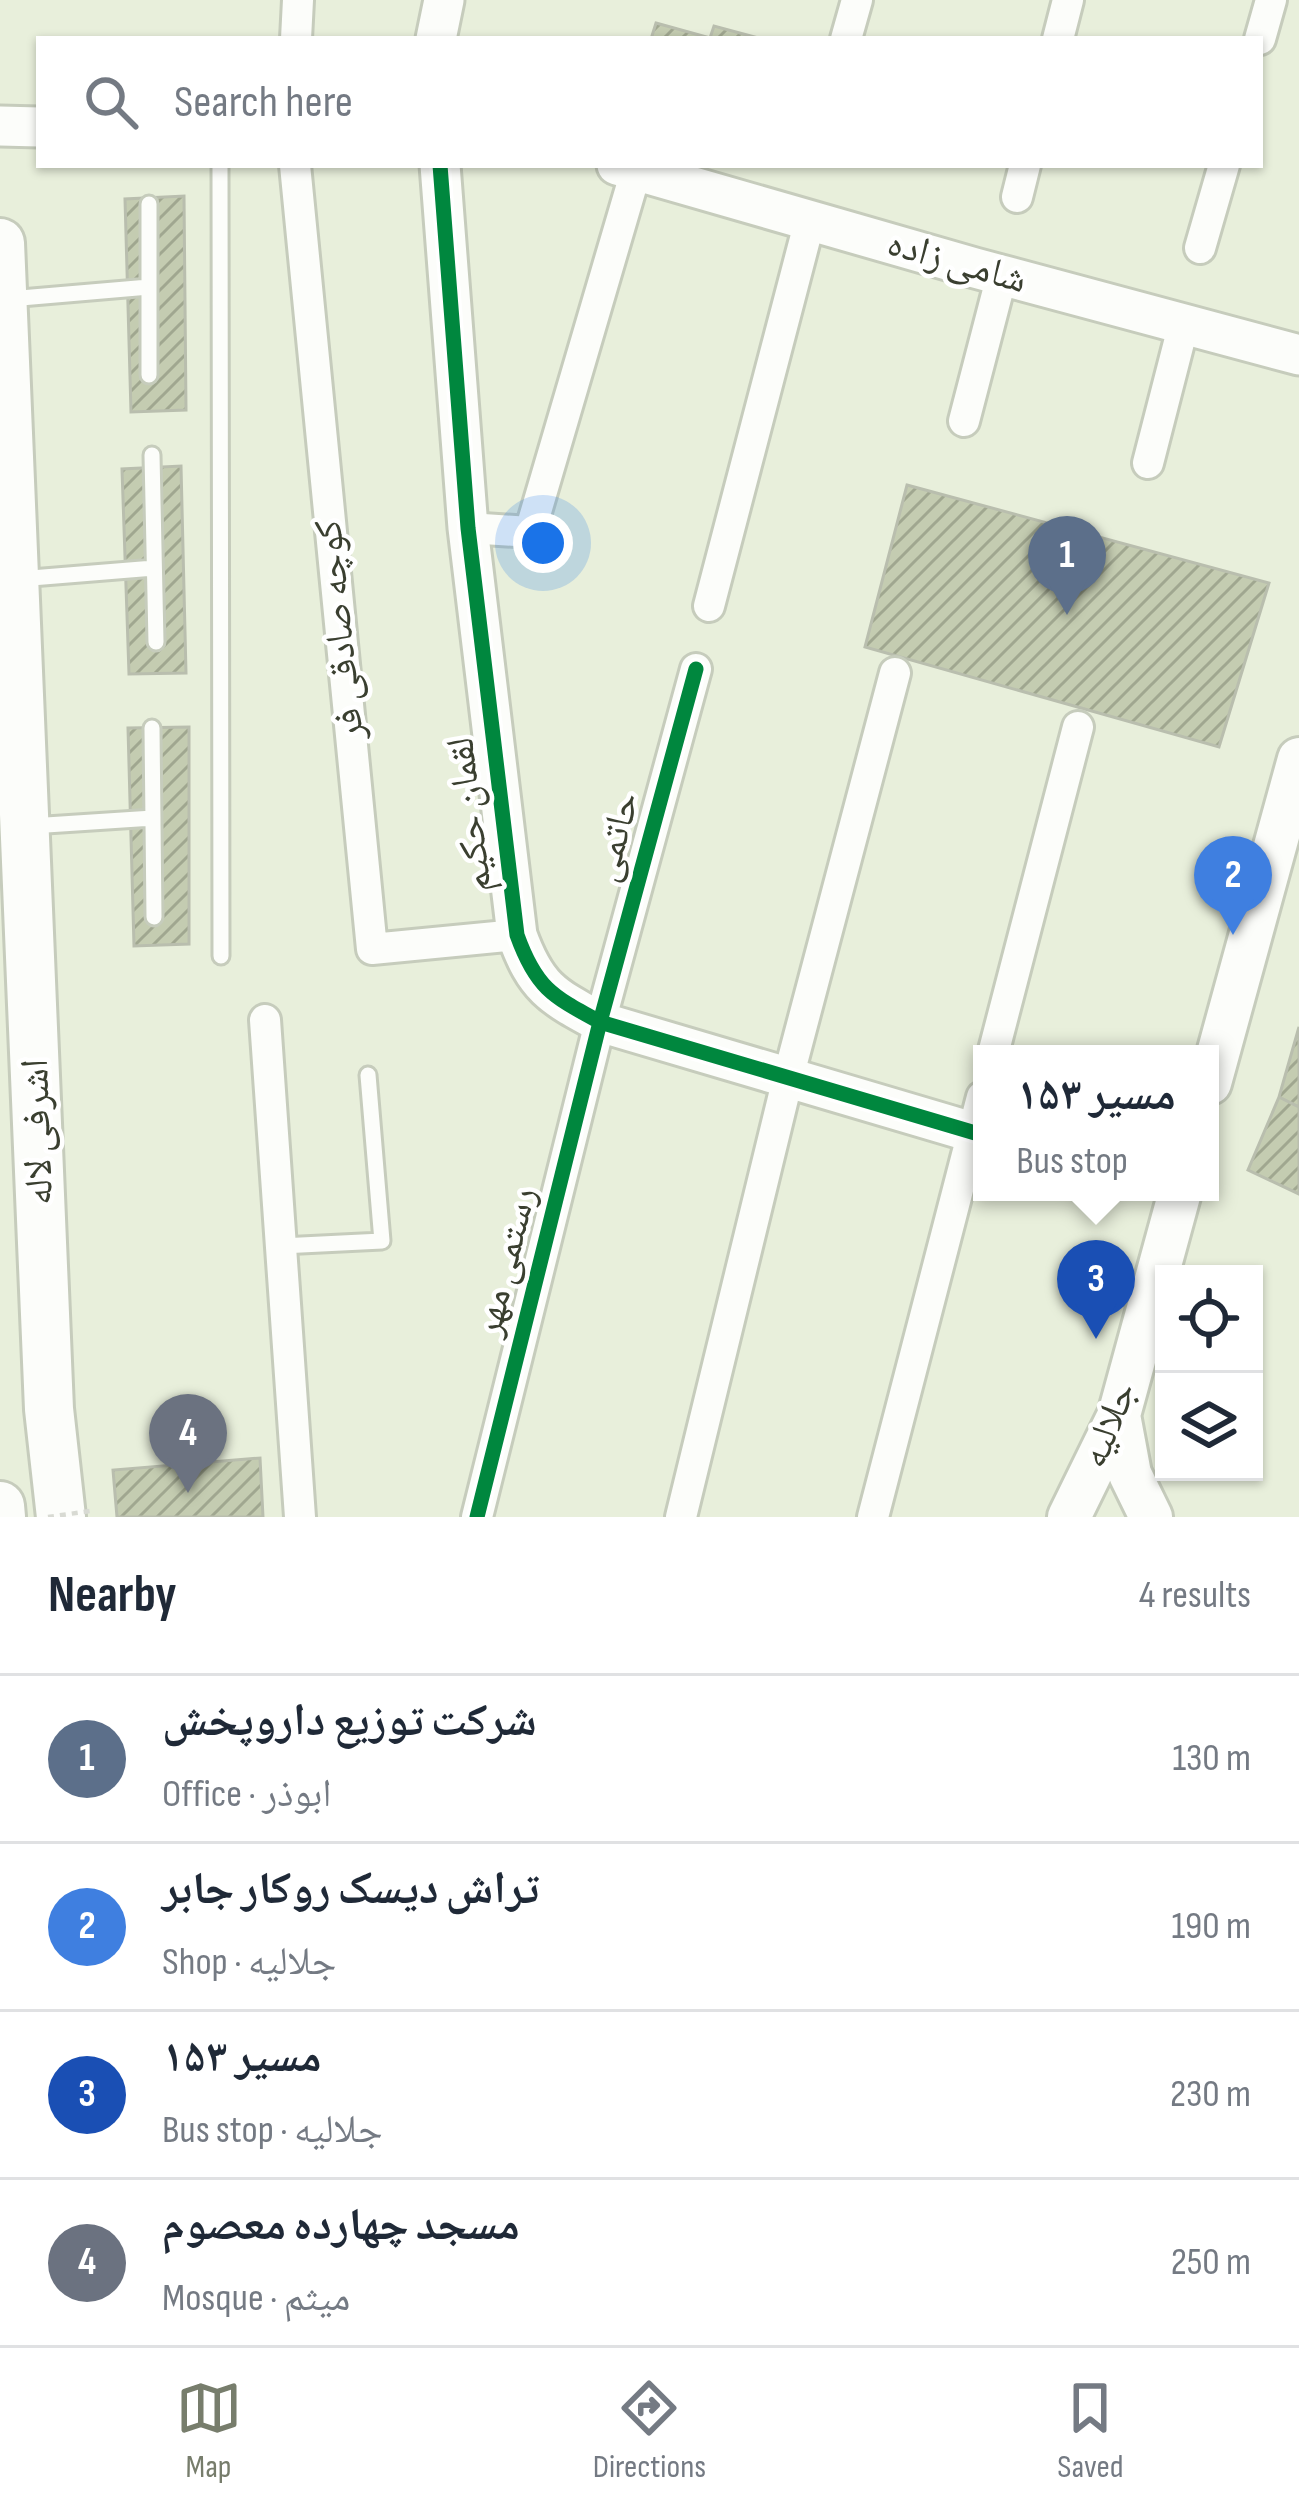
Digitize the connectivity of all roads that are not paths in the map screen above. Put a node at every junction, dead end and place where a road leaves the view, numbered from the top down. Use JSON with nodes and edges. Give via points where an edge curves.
{"nodes":[{"id":1,"x":298,"y":0,"type":"edge"},
{"id":2,"x":444,"y":0,"type":"edge"},
{"id":3,"x":857,"y":0,"type":"edge"},
{"id":4,"x":1068,"y":0,"type":"edge"},
{"id":5,"x":1271,"y":0,"type":"edge"},
{"id":6,"x":296,"y":36,"type":"edge"},
{"id":7,"x":437,"y":36,"type":"edge"},
{"id":8,"x":847,"y":36,"type":"edge"},
{"id":9,"x":1059,"y":36,"type":"edge"},
{"id":10,"x":1261,"y":36,"type":"edge"},
{"id":11,"x":0,"y":127,"type":"edge"},
{"id":12,"x":36,"y":128,"type":"edge"},
{"id":13,"x":220,"y":168,"type":"edge"},
{"id":14,"x":295,"y":168,"type":"edge"},
{"id":15,"x":440,"y":168,"type":"edge"},
{"id":16,"x":627,"y":168,"type":"edge"},
{"id":17,"x":1024,"y":168,"type":"edge"},
{"id":18,"x":1223,"y":168,"type":"edge"},
{"id":19,"x":1017,"y":197,"type":"dead end"},
{"id":20,"x":149,"y":204,"type":"dead end"},
{"id":21,"x":810,"y":220,"type":"junction"},
{"id":22,"x":0,"y":243,"type":"edge"},
{"id":23,"x":1200,"y":248,"type":"dead end"},
{"id":24,"x":1002,"y":275,"type":"junction"},
{"id":25,"x":149,"y":287,"type":"junction"},
{"id":26,"x":3,"y":299,"type":"edge"},
{"id":27,"x":1184,"y":323,"type":"junction"},
{"id":28,"x":1299,"y":355,"type":"edge"},
{"id":29,"x":149,"y":375,"type":"dead end"},
{"id":30,"x":964,"y":421,"type":"dead end"},
{"id":31,"x":152,"y":454,"type":"dead end"},
{"id":32,"x":1148,"y":463,"type":"dead end"},
{"id":33,"x":468,"y":528,"type":"junction"},
{"id":34,"x":154,"y":568,"type":"junction"},
{"id":35,"x":15,"y":579,"type":"junction"},
{"id":36,"x":709,"y":606,"type":"dead end"},
{"id":37,"x":156,"y":642,"type":"dead end"},
{"id":38,"x":696,"y":669,"type":"dead end"},
{"id":39,"x":895,"y":673,"type":"dead end"},
{"id":40,"x":1078,"y":727,"type":"dead end"},
{"id":41,"x":152,"y":728,"type":"dead end"},
{"id":42,"x":1299,"y":759,"type":"edge"},
{"id":43,"x":153,"y":818,"type":"junction"},
{"id":44,"x":26,"y":826,"type":"junction"},
{"id":45,"x":154,"y":917,"type":"dead end"},
{"id":46,"x":517,"y":935,"type":"junction"},
{"id":47,"x":221,"y":956,"type":"dead end"},
{"id":48,"x":265,"y":1020,"type":"dead end"},
{"id":49,"x":600,"y":1022,"type":"junction"},
{"id":50,"x":995,"y":1045,"type":"edge"},
{"id":51,"x":1219,"y":1050,"type":"edge"},
{"id":52,"x":368,"y":1075,"type":"dead end"},
{"id":53,"x":788,"y":1078,"type":"junction"},
{"id":54,"x":973,"y":1121,"type":"edge"},
{"id":55,"x":973,"y":1145,"type":"edge"},
{"id":56,"x":1176,"y":1201,"type":"edge"},
{"id":57,"x":281,"y":1246,"type":"junction"},
{"id":58,"x":1118,"y":1414,"type":"junction"},
{"id":59,"x":0,"y":1506,"type":"edge"},
{"id":60,"x":75,"y":1514,"type":"edge"},
{"id":61,"x":1,"y":1517,"type":"edge"},
{"id":62,"x":299,"y":1517,"type":"edge"},
{"id":63,"x":477,"y":1517,"type":"edge"},
{"id":64,"x":681,"y":1517,"type":"edge"},
{"id":65,"x":874,"y":1517,"type":"edge"},
{"id":66,"x":1070,"y":1517,"type":"edge"},
{"id":67,"x":1151,"y":1517,"type":"edge"}],
"edges":[{"from":1,"to":6,"type":"street"},
{"from":2,"to":7,"type":"street"},
{"from":3,"to":8,"type":"street"},
{"from":4,"to":9,"type":"street"},
{"from":5,"to":10,"type":"street"},
{"from":11,"to":12,"type":"street"},
{"from":13,"to":47,"type":"lane"},
{"from":14,"to":46,"type":"street","name":"کوچه صادقی فر","via":[[372,949]]},
{"from":15,"to":33,"type":"street","name":"لقمان حکیم"},
{"from":16,"to":21,"type":"street","name":"شامی زاده"},
{"from":16,"to":33,"type":"street","via":[[530,532]]},
{"from":17,"to":19,"type":"street"},
{"from":18,"to":23,"type":"street"},
{"from":20,"to":25,"type":"lane"},
{"from":21,"to":24,"type":"street","name":"شامی زاده"},
{"from":21,"to":36,"type":"street"},
{"from":22,"to":26,"type":"main road","name":"اشرفی لاله"},
{"from":24,"to":27,"type":"street","name":"شامی زاده"},
{"from":24,"to":30,"type":"street"},
{"from":25,"to":26,"type":"lane"},
{"from":25,"to":29,"type":"lane"},
{"from":26,"to":35,"type":"main road","name":"اشرفی لاله"},
{"from":27,"to":28,"type":"street","name":"شامی زاده"},
{"from":27,"to":32,"type":"street"},
{"from":31,"to":34,"type":"lane"},
{"from":33,"to":46,"type":"street","name":"لقمان حکیم"},
{"from":34,"to":35,"type":"lane"},
{"from":34,"to":37,"type":"lane"},
{"from":35,"to":44,"type":"main road","name":"اشرفی لاله"},
{"from":38,"to":49,"type":"street","name":"حاتمی"},
{"from":39,"to":53,"type":"street"},
{"from":40,"to":50,"type":"street"},
{"from":41,"to":43,"type":"lane"},
{"from":42,"to":51,"type":"main road"},
{"from":43,"to":44,"type":"lane"},
{"from":43,"to":45,"type":"lane"},
{"from":44,"to":60,"type":"main road","name":"اشرفی لاله","via":[[50,1408]]},
{"from":46,"to":49,"type":"street","name":"لقمان حکیم","via":[[551,995]]},
{"from":48,"to":57,"type":"street"},
{"from":49,"to":53,"type":"street","name":"لقمان حکیم"},
{"from":49,"to":63,"type":"street","name":"رستمی مهر"},
{"from":52,"to":57,"type":"lane","via":[[382,1241]]},
{"from":53,"to":54,"type":"street","name":"لقمان حکیم"},
{"from":53,"to":64,"type":"street"},
{"from":55,"to":65,"type":"street"},
{"from":56,"to":58,"type":"main road","name":"جلالیه"},
{"from":57,"to":62,"type":"street"},
{"from":58,"to":66,"type":"main road","name":"جلالیه"},
{"from":58,"to":67,"type":"main road","via":[[1130,1474]]},
{"from":59,"to":61,"type":"main road"}]}
